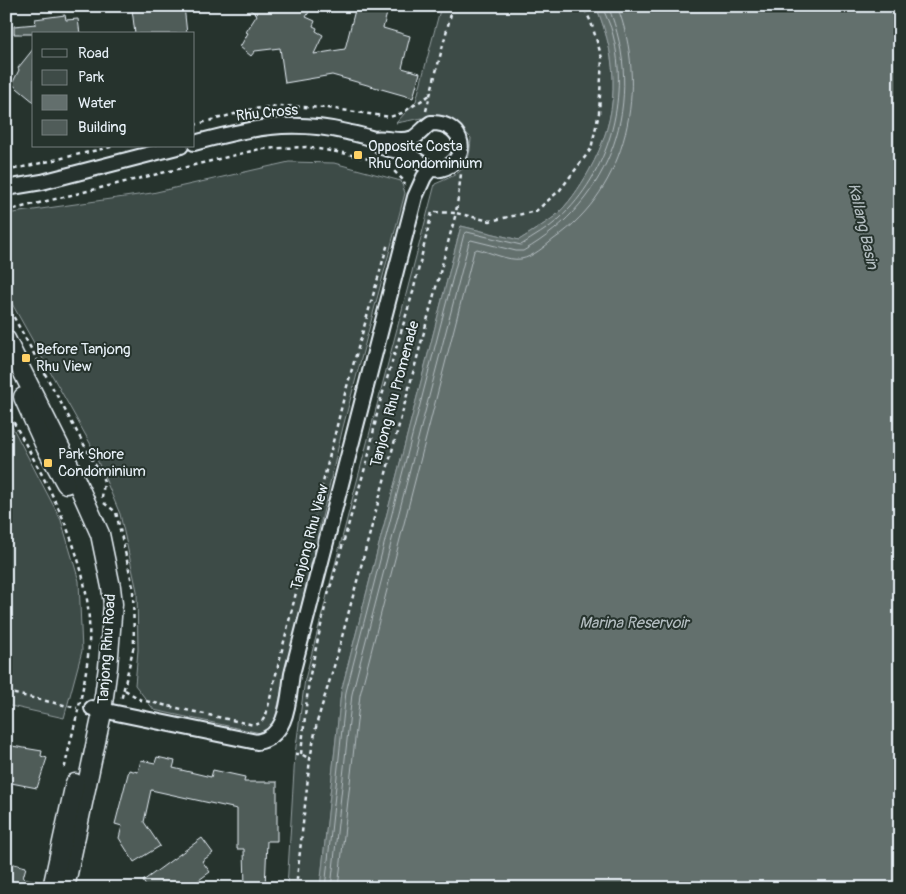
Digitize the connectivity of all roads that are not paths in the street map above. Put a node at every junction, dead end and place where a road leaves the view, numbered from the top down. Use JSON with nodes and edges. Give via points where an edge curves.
{"nodes":[{"id":1,"x":373,"y":139,"type":"junction"},
{"id":2,"x":195,"y":143,"type":"edge"},
{"id":3,"x":174,"y":148,"type":"edge"},
{"id":4,"x":431,"y":168,"type":"junction"},
{"id":5,"x":6,"y":188,"type":"edge"},
{"id":6,"x":6,"y":339,"type":"edge"},
{"id":7,"x":6,"y":364,"type":"edge"},
{"id":8,"x":90,"y":709,"type":"junction"},
{"id":9,"x":52,"y":888,"type":"edge"},
{"id":10,"x":64,"y":888,"type":"edge"}],
"edges":[{"from":1,"to":2,"type":"street","name":"Rhu Cross","via":[[295,124],[232,133]]},
{"from":1,"to":4,"type":"street","name":"Rhu Cross","via":[[381,146],[404,152]]},
{"from":1,"to":4,"type":"street","name":"Rhu Cross","via":[[407,140],[431,123],[448,125],[460,138],[461,150],[454,163],[440,170]]},
{"from":3,"to":5,"type":"street"},
{"from":4,"to":8,"type":"street","name":"Tanjong Rhu View","via":[[415,197],[292,674],[286,716],[276,734],[257,742]]},
{"from":6,"to":8,"type":"street","name":"Tanjong Rhu Road","via":[[100,534],[113,604]]},
{"from":7,"to":8,"type":"street","name":"Tanjong Rhu Road","via":[[68,488],[93,547],[101,581],[102,632]]},
{"from":8,"to":9,"type":"street","name":"Tanjong Rhu Road"},
{"from":8,"to":10,"type":"street","name":"Tanjong Rhu Road"}]}
